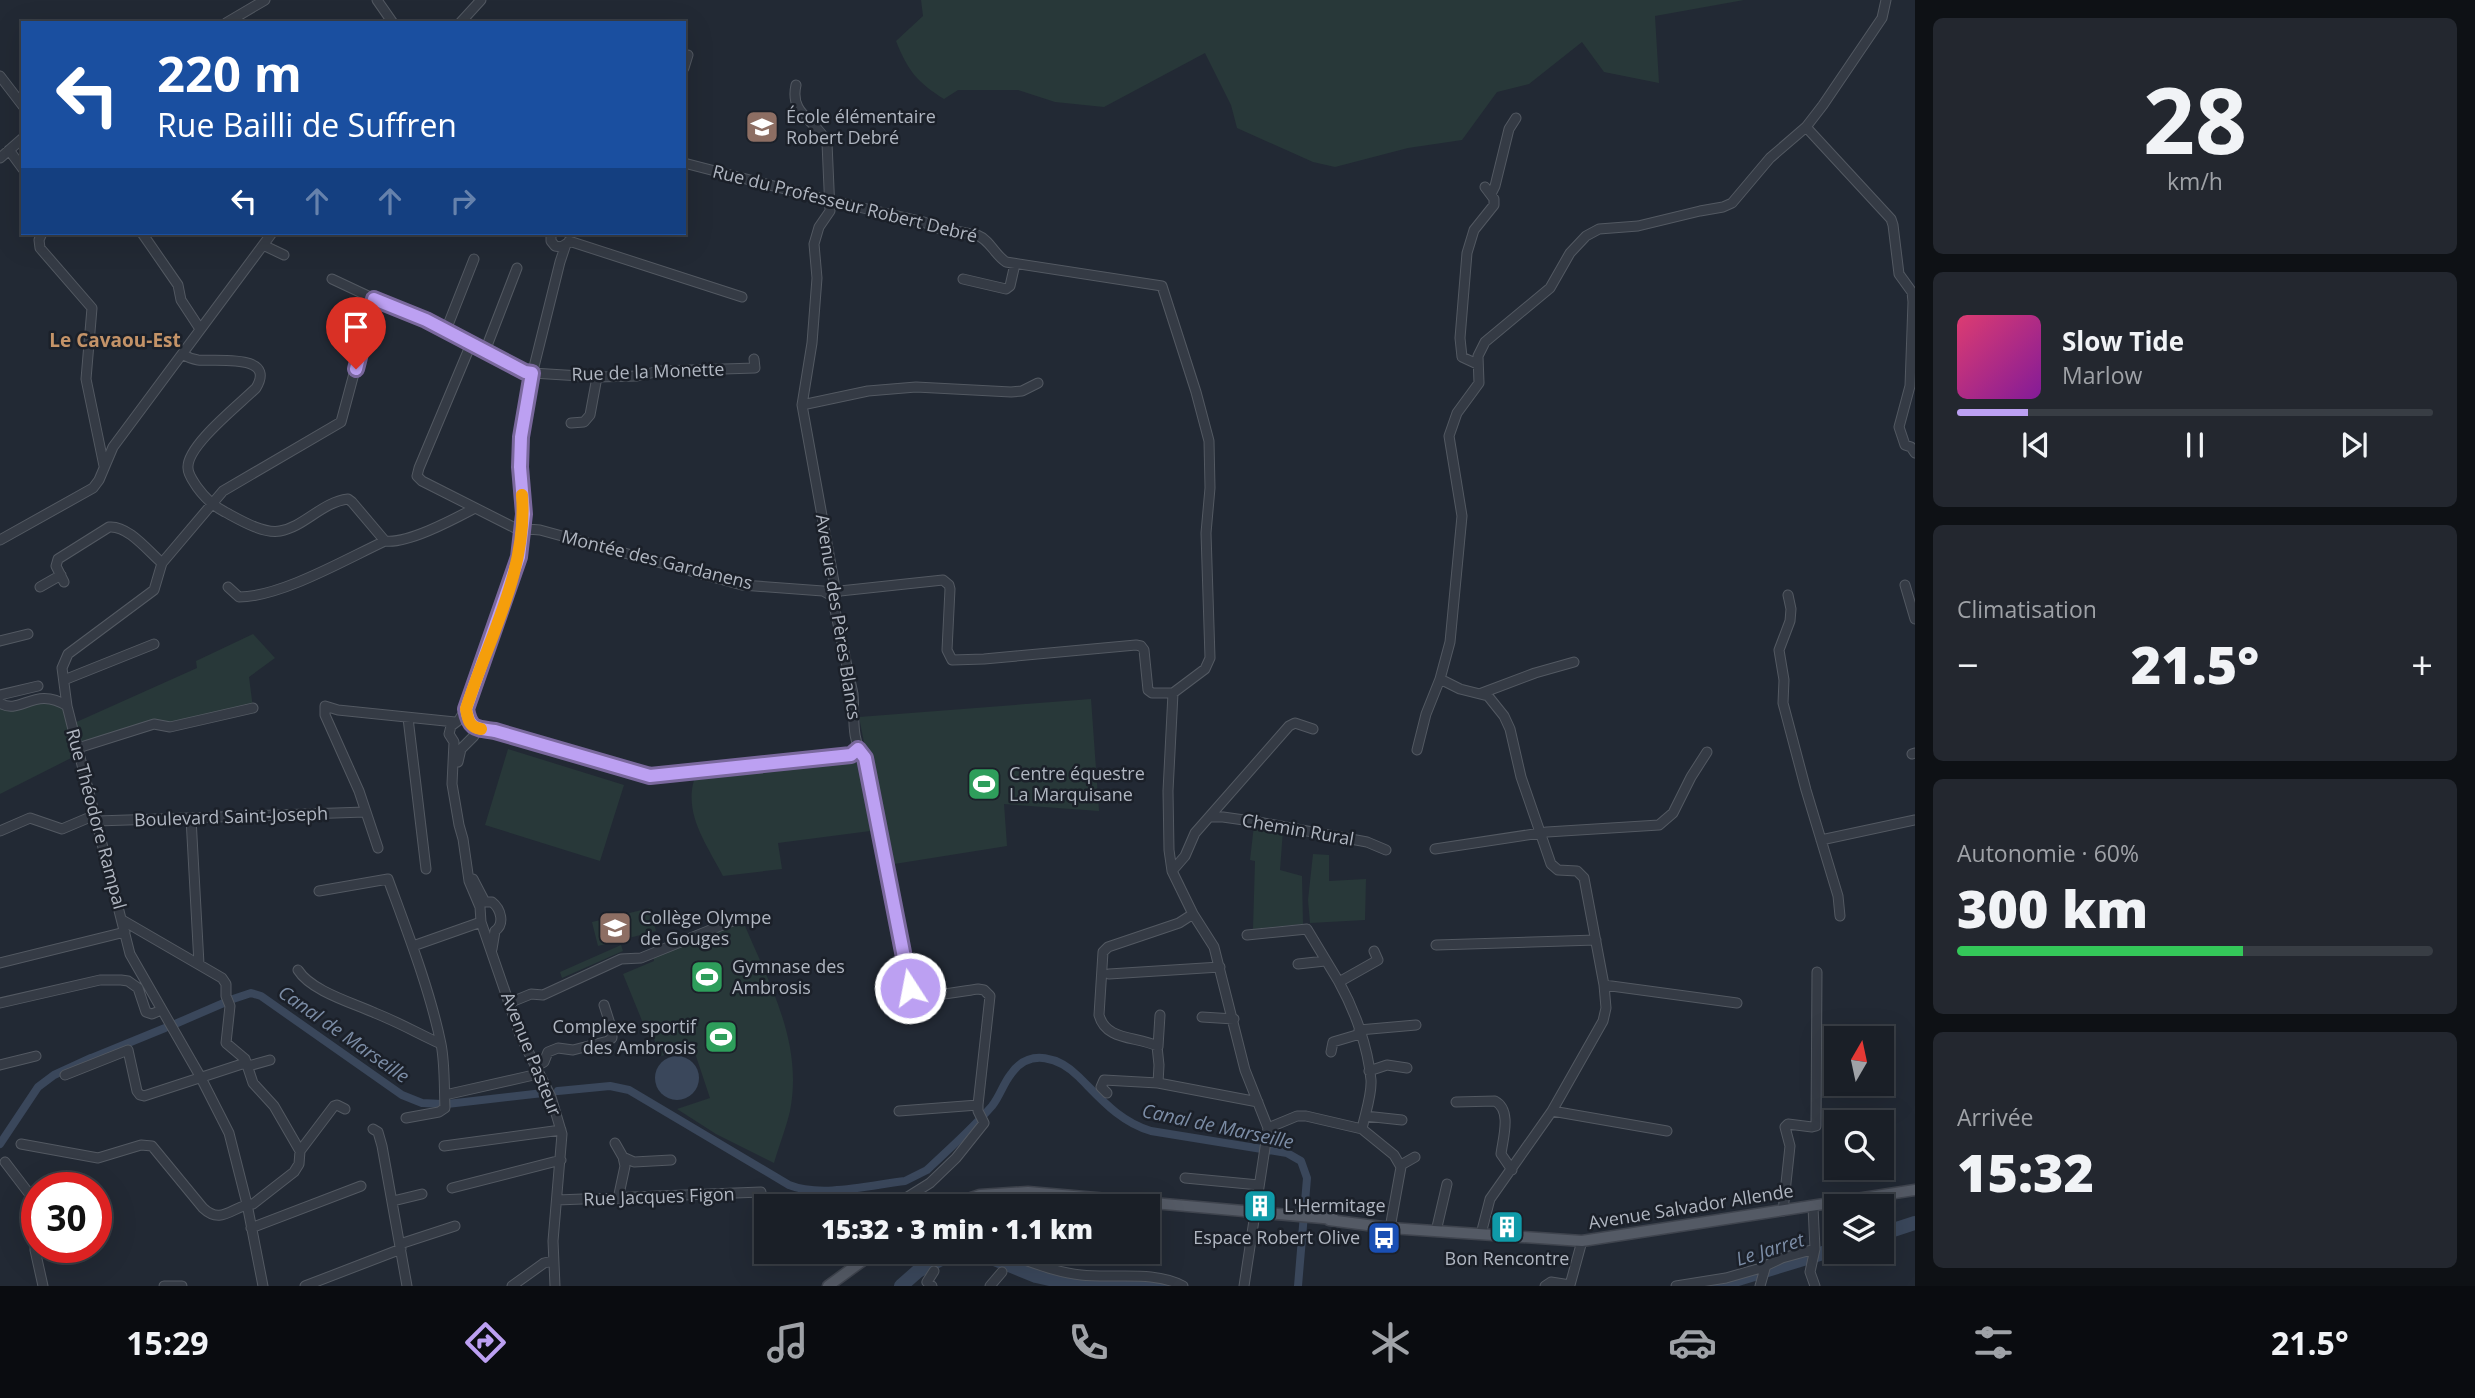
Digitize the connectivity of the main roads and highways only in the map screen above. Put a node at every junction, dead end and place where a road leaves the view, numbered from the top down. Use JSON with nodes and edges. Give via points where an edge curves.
{"nodes":[{"id":1,"x":1915,"y":1190,"type":"edge"},
{"id":2,"x":988,"y":1194,"type":"edge"},
{"id":3,"x":1044,"y":1194,"type":"edge"},
{"id":4,"x":1160,"y":1205,"type":"edge"},
{"id":5,"x":1391,"y":1225,"type":"junction"},
{"id":6,"x":1476,"y":1233,"type":"junction"},
{"id":7,"x":858,"y":1264,"type":"edge"},
{"id":8,"x":828,"y":1286,"type":"edge"}],
"edges":[{"from":1,"to":6,"type":"main road","name":"Avenue Salvador Allende","via":[[1582,1241]]},
{"from":2,"to":3,"type":"main road","name":"Avenue Salvador Allende"},
{"from":4,"to":5,"type":"main road","name":"Avenue Salvador Allende"},
{"from":5,"to":6,"type":"main road","name":"Avenue Salvador Allende"},
{"from":5,"to":6,"type":"main road","name":"Avenue Salvador Allende"},
{"from":7,"to":8,"type":"main road"}]}
